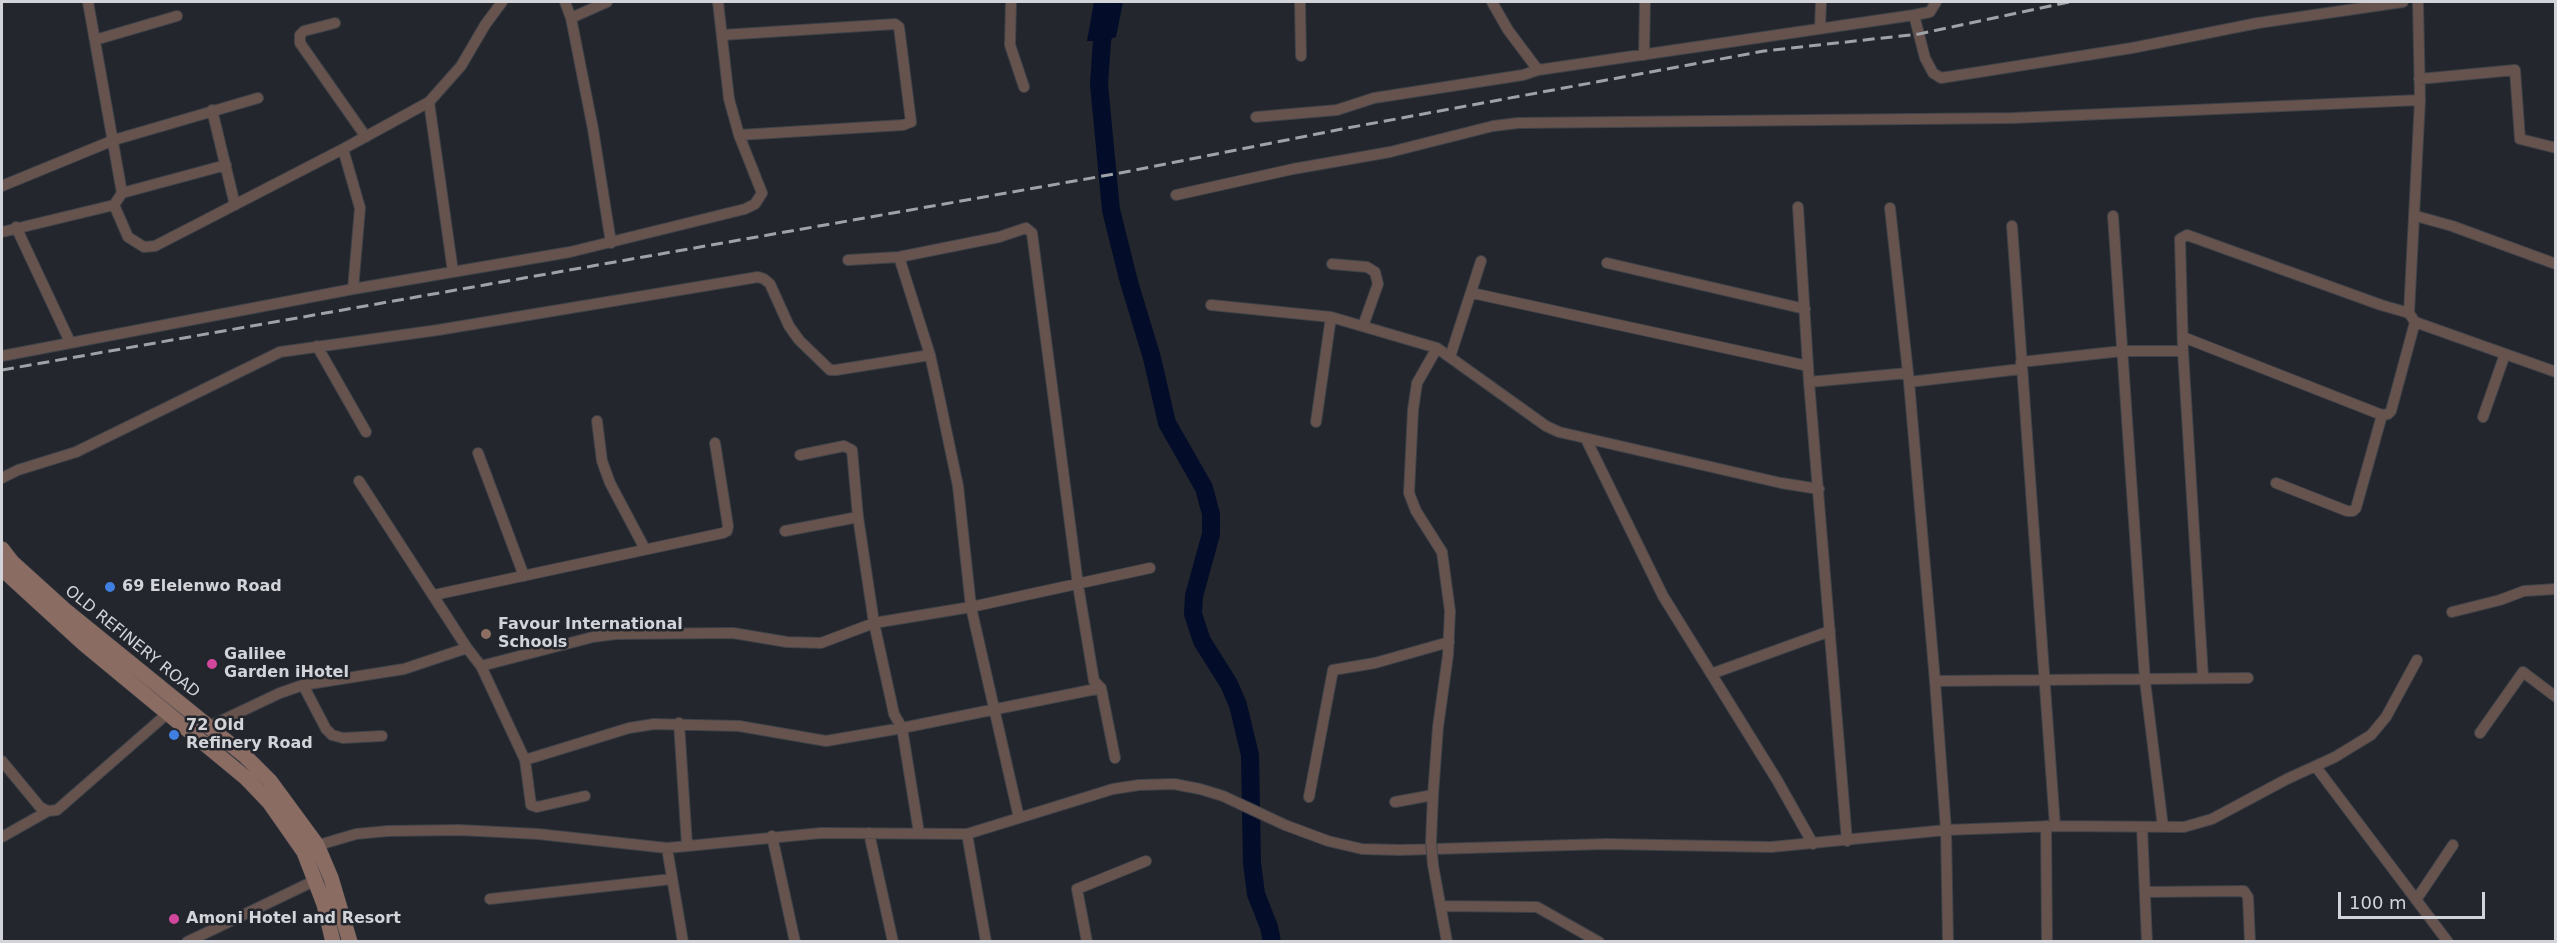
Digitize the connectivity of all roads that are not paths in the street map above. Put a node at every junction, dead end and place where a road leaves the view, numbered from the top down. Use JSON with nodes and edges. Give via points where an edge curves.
{"nodes":[{"id":1,"x":88,"y":2,"type":"edge"},
{"id":2,"x":502,"y":2,"type":"edge"},
{"id":3,"x":565,"y":2,"type":"edge"},
{"id":4,"x":607,"y":2,"type":"edge"},
{"id":5,"x":718,"y":2,"type":"edge"},
{"id":6,"x":1011,"y":2,"type":"edge"},
{"id":7,"x":1300,"y":2,"type":"edge"},
{"id":8,"x":1492,"y":2,"type":"edge"},
{"id":9,"x":1645,"y":2,"type":"edge"},
{"id":10,"x":1821,"y":2,"type":"edge"},
{"id":11,"x":1936,"y":2,"type":"edge"},
{"id":12,"x":2403,"y":2,"type":"edge"},
{"id":13,"x":2418,"y":2,"type":"edge"},
{"id":14,"x":1914,"y":15,"type":"junction"},
{"id":15,"x":177,"y":16,"type":"dead end"},
{"id":16,"x":571,"y":18,"type":"junction"},
{"id":17,"x":335,"y":22,"type":"dead end"},
{"id":18,"x":1820,"y":28,"type":"junction"},
{"id":19,"x":722,"y":35,"type":"junction"},
{"id":20,"x":95,"y":40,"type":"junction"},
{"id":21,"x":1644,"y":55,"type":"junction"},
{"id":22,"x":1301,"y":56,"type":"dead end"},
{"id":23,"x":1539,"y":70,"type":"junction"},
{"id":24,"x":2419,"y":79,"type":"junction"},
{"id":25,"x":1024,"y":87,"type":"dead end"},
{"id":26,"x":258,"y":98,"type":"dead end"},
{"id":27,"x":2420,"y":100,"type":"junction"},
{"id":28,"x":429,"y":102,"type":"junction"},
{"id":29,"x":212,"y":110,"type":"junction"},
{"id":30,"x":1257,"y":117,"type":"dead end"},
{"id":31,"x":739,"y":135,"type":"junction"},
{"id":32,"x":366,"y":137,"type":"junction"},
{"id":33,"x":114,"y":140,"type":"junction"},
{"id":34,"x":2556,"y":148,"type":"edge"},
{"id":35,"x":343,"y":149,"type":"junction"},
{"id":36,"x":226,"y":165,"type":"junction"},
{"id":37,"x":2,"y":186,"type":"edge"},
{"id":38,"x":122,"y":193,"type":"junction"},
{"id":39,"x":1176,"y":195,"type":"dead end"},
{"id":40,"x":114,"y":205,"type":"junction"},
{"id":41,"x":235,"y":205,"type":"junction"},
{"id":42,"x":1798,"y":207,"type":"dead end"},
{"id":43,"x":1890,"y":208,"type":"dead end"},
{"id":44,"x":2113,"y":216,"type":"dead end"},
{"id":45,"x":2416,"y":216,"type":"junction"},
{"id":46,"x":2012,"y":226,"type":"dead end"},
{"id":47,"x":6,"y":228,"type":"edge"},
{"id":48,"x":611,"y":243,"type":"junction"},
{"id":49,"x":899,"y":257,"type":"junction"},
{"id":50,"x":848,"y":260,"type":"dead end"},
{"id":51,"x":1481,"y":261,"type":"dead end"},
{"id":52,"x":1606,"y":263,"type":"dead end"},
{"id":53,"x":1332,"y":264,"type":"dead end"},
{"id":54,"x":2556,"y":264,"type":"edge"},
{"id":55,"x":453,"y":272,"type":"junction"},
{"id":56,"x":353,"y":289,"type":"junction"},
{"id":57,"x":1472,"y":293,"type":"junction"},
{"id":58,"x":1212,"y":305,"type":"dead end"},
{"id":59,"x":1805,"y":309,"type":"junction"},
{"id":60,"x":1331,"y":317,"type":"junction"},
{"id":61,"x":2412,"y":318,"type":"junction"},
{"id":62,"x":1363,"y":326,"type":"junction"},
{"id":63,"x":2183,"y":337,"type":"junction"},
{"id":64,"x":70,"y":342,"type":"junction"},
{"id":65,"x":317,"y":346,"type":"junction"},
{"id":66,"x":1437,"y":348,"type":"junction"},
{"id":67,"x":2122,"y":351,"type":"junction"},
{"id":68,"x":2182,"y":351,"type":"junction"},
{"id":69,"x":2505,"y":354,"type":"junction"},
{"id":70,"x":930,"y":355,"type":"junction"},
{"id":71,"x":2,"y":356,"type":"edge"},
{"id":72,"x":1450,"y":357,"type":"junction"},
{"id":73,"x":2021,"y":365,"type":"junction"},
{"id":74,"x":1808,"y":366,"type":"junction"},
{"id":75,"x":2556,"y":372,"type":"edge"},
{"id":76,"x":1909,"y":377,"type":"junction"},
{"id":77,"x":1809,"y":382,"type":"junction"},
{"id":78,"x":2382,"y":415,"type":"junction"},
{"id":79,"x":2483,"y":417,"type":"dead end"},
{"id":80,"x":597,"y":421,"type":"dead end"},
{"id":81,"x":1316,"y":422,"type":"dead end"},
{"id":82,"x":366,"y":432,"type":"dead end"},
{"id":83,"x":1586,"y":439,"type":"junction"},
{"id":84,"x":715,"y":442,"type":"dead end"},
{"id":85,"x":478,"y":453,"type":"dead end"},
{"id":86,"x":800,"y":455,"type":"dead end"},
{"id":87,"x":2,"y":478,"type":"edge"},
{"id":88,"x":359,"y":481,"type":"dead end"},
{"id":89,"x":2276,"y":483,"type":"dead end"},
{"id":90,"x":1819,"y":489,"type":"junction"},
{"id":91,"x":858,"y":517,"type":"junction"},
{"id":92,"x":785,"y":531,"type":"dead end"},
{"id":93,"x":2,"y":549,"type":"edge"},
{"id":94,"x":645,"y":549,"type":"junction"},
{"id":95,"x":1150,"y":568,"type":"dead end"},
{"id":96,"x":2,"y":569,"type":"edge"},
{"id":97,"x":524,"y":576,"type":"junction"},
{"id":98,"x":1078,"y":585,"type":"junction"},
{"id":99,"x":2556,"y":589,"type":"edge"},
{"id":100,"x":434,"y":595,"type":"junction"},
{"id":101,"x":971,"y":607,"type":"junction"},
{"id":102,"x":2452,"y":612,"type":"dead end"},
{"id":103,"x":874,"y":623,"type":"junction"},
{"id":104,"x":1830,"y":631,"type":"junction"},
{"id":105,"x":1449,"y":642,"type":"junction"},
{"id":106,"x":467,"y":648,"type":"junction"},
{"id":107,"x":2417,"y":660,"type":"dead end"},
{"id":108,"x":482,"y":666,"type":"junction"},
{"id":109,"x":1711,"y":674,"type":"junction"},
{"id":110,"x":2204,"y":677,"type":"junction"},
{"id":111,"x":2248,"y":678,"type":"dead end"},
{"id":112,"x":2045,"y":680,"type":"junction"},
{"id":113,"x":1935,"y":681,"type":"junction"},
{"id":114,"x":2145,"y":681,"type":"junction"},
{"id":115,"x":303,"y":685,"type":"junction"},
{"id":116,"x":1101,"y":688,"type":"junction"},
{"id":117,"x":2556,"y":697,"type":"edge"},
{"id":118,"x":995,"y":708,"type":"junction"},
{"id":119,"x":168,"y":713,"type":"junction"},
{"id":120,"x":679,"y":723,"type":"junction"},
{"id":121,"x":208,"y":727,"type":"junction"},
{"id":122,"x":902,"y":728,"type":"junction"},
{"id":123,"x":2480,"y":733,"type":"dead end"},
{"id":124,"x":382,"y":736,"type":"dead end"},
{"id":125,"x":1115,"y":758,"type":"dead end"},
{"id":126,"x":525,"y":760,"type":"junction"},
{"id":127,"x":2,"y":761,"type":"edge"},
{"id":128,"x":2316,"y":767,"type":"junction"},
{"id":129,"x":585,"y":795,"type":"dead end"},
{"id":130,"x":1433,"y":795,"type":"junction"},
{"id":131,"x":1309,"y":797,"type":"dead end"},
{"id":132,"x":1395,"y":802,"type":"dead end"},
{"id":133,"x":48,"y":811,"type":"junction"},
{"id":134,"x":1019,"y":818,"type":"junction"},
{"id":135,"x":2051,"y":826,"type":"junction"},
{"id":136,"x":2142,"y":827,"type":"junction"},
{"id":137,"x":2163,"y":827,"type":"junction"},
{"id":138,"x":1946,"y":830,"type":"junction"},
{"id":139,"x":869,"y":833,"type":"junction"},
{"id":140,"x":919,"y":833,"type":"junction"},
{"id":141,"x":967,"y":834,"type":"junction"},
{"id":142,"x":772,"y":836,"type":"junction"},
{"id":143,"x":2,"y":837,"type":"edge"},
{"id":144,"x":1847,"y":841,"type":"junction"},
{"id":145,"x":1813,"y":844,"type":"junction"},
{"id":146,"x":687,"y":845,"type":"junction"},
{"id":147,"x":2453,"y":845,"type":"dead end"},
{"id":148,"x":310,"y":848,"type":"junction"},
{"id":149,"x":667,"y":848,"type":"junction"},
{"id":150,"x":1146,"y":861,"type":"dead end"},
{"id":151,"x":672,"y":879,"type":"junction"},
{"id":152,"x":316,"y":880,"type":"junction"},
{"id":153,"x":2145,"y":892,"type":"junction"},
{"id":154,"x":490,"y":899,"type":"dead end"},
{"id":155,"x":2416,"y":900,"type":"junction"},
{"id":156,"x":1441,"y":906,"type":"junction"},
{"id":157,"x":187,"y":942,"type":"edge"},
{"id":158,"x":333,"y":942,"type":"edge"},
{"id":159,"x":350,"y":942,"type":"edge"},
{"id":160,"x":683,"y":942,"type":"edge"},
{"id":161,"x":795,"y":942,"type":"edge"},
{"id":162,"x":893,"y":942,"type":"edge"},
{"id":163,"x":986,"y":942,"type":"edge"},
{"id":164,"x":1087,"y":942,"type":"edge"},
{"id":165,"x":1447,"y":942,"type":"edge"},
{"id":166,"x":1599,"y":942,"type":"edge"},
{"id":167,"x":1948,"y":942,"type":"edge"},
{"id":168,"x":2048,"y":942,"type":"edge"},
{"id":169,"x":2147,"y":942,"type":"edge"},
{"id":170,"x":2250,"y":942,"type":"edge"},
{"id":171,"x":2448,"y":942,"type":"edge"}],
"edges":[{"from":1,"to":20,"type":"street"},
{"from":2,"to":28,"type":"street","via":[[460,66]]},
{"from":3,"to":16,"type":"street"},
{"from":4,"to":16,"type":"street"},
{"from":5,"to":19,"type":"street"},
{"from":6,"to":25,"type":"street","via":[[1010,45]]},
{"from":7,"to":22,"type":"street"},
{"from":8,"to":23,"type":"street"},
{"from":9,"to":21,"type":"street"},
{"from":10,"to":18,"type":"street"},
{"from":11,"to":14,"type":"street","via":[[1930,12]]},
{"from":12,"to":14,"type":"street","via":[[1941,78],[1933,73],[1925,58]]},
{"from":13,"to":24,"type":"street"},
{"from":14,"to":18,"type":"street"},
{"from":15,"to":20,"type":"street"},
{"from":16,"to":48,"type":"street"},
{"from":17,"to":32,"type":"street","via":[[304,31],[300,43]]},
{"from":18,"to":21,"type":"street"},
{"from":19,"to":31,"type":"street","via":[[729,99]]},
{"from":19,"to":31,"type":"street","via":[[895,24],[899,27],[911,122]]},
{"from":20,"to":33,"type":"street"},
{"from":21,"to":23,"type":"street"},
{"from":23,"to":30,"type":"street","via":[[1374,98],[1337,111]]},
{"from":24,"to":27,"type":"street"},
{"from":24,"to":34,"type":"street","via":[[2516,70],[2520,139]]},
{"from":26,"to":29,"type":"street"},
{"from":27,"to":39,"type":"street","via":[[2013,118],[1518,123]]},
{"from":27,"to":45,"type":"street"},
{"from":28,"to":32,"type":"street"},
{"from":28,"to":55,"type":"street"},
{"from":29,"to":33,"type":"street"},
{"from":29,"to":36,"type":"street"},
{"from":31,"to":48,"type":"street","via":[[762,193],[755,204]]},
{"from":32,"to":35,"type":"street"},
{"from":33,"to":37,"type":"street"},
{"from":33,"to":38,"type":"street"},
{"from":35,"to":41,"type":"street"},
{"from":35,"to":56,"type":"street","via":[[360,208]]},
{"from":36,"to":38,"type":"street"},
{"from":36,"to":41,"type":"street"},
{"from":38,"to":40,"type":"street"},
{"from":40,"to":41,"type":"street","via":[[128,237],[144,247],[155,246]]},
{"from":40,"to":47,"type":"street"},
{"from":42,"to":59,"type":"street"},
{"from":43,"to":76,"type":"street"},
{"from":44,"to":67,"type":"street"},
{"from":45,"to":54,"type":"street"},
{"from":45,"to":61,"type":"street"},
{"from":46,"to":73,"type":"street"},
{"from":47,"to":64,"type":"street"},
{"from":48,"to":55,"type":"street"},
{"from":49,"to":50,"type":"street"},
{"from":49,"to":70,"type":"street"},
{"from":49,"to":98,"type":"street","via":[[1026,228],[1032,233]]},
{"from":51,"to":57,"type":"street"},
{"from":52,"to":59,"type":"street"},
{"from":53,"to":62,"type":"street","via":[[1367,267],[1375,272],[1378,284]]},
{"from":55,"to":56,"type":"street"},
{"from":56,"to":64,"type":"street"},
{"from":57,"to":72,"type":"street"},
{"from":57,"to":74,"type":"street"},
{"from":58,"to":60,"type":"street"},
{"from":59,"to":74,"type":"street"},
{"from":60,"to":62,"type":"street"},
{"from":60,"to":81,"type":"street"},
{"from":61,"to":63,"type":"street","via":[[2187,235],[2180,239]]},
{"from":61,"to":69,"type":"street"},
{"from":61,"to":78,"type":"street","via":[[2391,411]]},
{"from":62,"to":66,"type":"street"},
{"from":63,"to":68,"type":"street"},
{"from":63,"to":78,"type":"street"},
{"from":64,"to":71,"type":"street"},
{"from":65,"to":70,"type":"street","via":[[438,330],[758,276],[770,284],[794,333],[830,369]]},
{"from":65,"to":82,"type":"street"},
{"from":65,"to":87,"type":"street","via":[[265,358],[76,452]]},
{"from":66,"to":72,"type":"street"},
{"from":66,"to":105,"type":"street","via":[[1417,382],[1409,493],[1442,552],[1450,611]]},
{"from":67,"to":68,"type":"street"},
{"from":67,"to":73,"type":"street"},
{"from":67,"to":114,"type":"street"},
{"from":68,"to":110,"type":"street"},
{"from":69,"to":75,"type":"street"},
{"from":69,"to":79,"type":"street"},
{"from":70,"to":101,"type":"street","via":[[958,486]]},
{"from":72,"to":83,"type":"street","via":[[1546,426]]},
{"from":73,"to":76,"type":"street"},
{"from":73,"to":112,"type":"street"},
{"from":74,"to":77,"type":"street"},
{"from":76,"to":77,"type":"street"},
{"from":76,"to":113,"type":"street"},
{"from":77,"to":90,"type":"street"},
{"from":78,"to":89,"type":"street","via":[[2353,511]]},
{"from":80,"to":94,"type":"street","via":[[602,461],[610,483]]},
{"from":83,"to":90,"type":"street"},
{"from":83,"to":109,"type":"street","via":[[1663,596]]},
{"from":84,"to":94,"type":"street","via":[[727,531]]},
{"from":85,"to":97,"type":"street"},
{"from":86,"to":91,"type":"street","via":[[850,447]]},
{"from":88,"to":100,"type":"street"},
{"from":90,"to":104,"type":"street"},
{"from":91,"to":92,"type":"street"},
{"from":91,"to":103,"type":"street"},
{"from":93,"to":121,"type":"main road","name":"OLD REFINERY ROAD","via":[[65,610]]},
{"from":94,"to":97,"type":"street"},
{"from":95,"to":98,"type":"street"},
{"from":96,"to":119,"type":"main road","name":"OLD REFINERY ROAD","via":[[36,603]]},
{"from":97,"to":100,"type":"street"},
{"from":98,"to":101,"type":"street"},
{"from":98,"to":116,"type":"street","via":[[1094,681]]},
{"from":99,"to":102,"type":"street","via":[[2537,588]]},
{"from":100,"to":106,"type":"street"},
{"from":101,"to":103,"type":"street"},
{"from":101,"to":118,"type":"street"},
{"from":103,"to":108,"type":"street","via":[[821,643],[803,644],[733,633],[615,634]]},
{"from":103,"to":122,"type":"street","via":[[894,714]]},
{"from":104,"to":109,"type":"street"},
{"from":104,"to":144,"type":"street"},
{"from":105,"to":130,"type":"street"},
{"from":105,"to":131,"type":"street","via":[[1375,663],[1333,670]]},
{"from":106,"to":108,"type":"street"},
{"from":106,"to":115,"type":"street","via":[[404,669]]},
{"from":107,"to":128,"type":"street","via":[[2380,727],[2349,750]]},
{"from":108,"to":126,"type":"street"},
{"from":109,"to":145,"type":"street"},
{"from":110,"to":111,"type":"street"},
{"from":110,"to":114,"type":"street"},
{"from":112,"to":113,"type":"street"},
{"from":112,"to":114,"type":"street"},
{"from":112,"to":135,"type":"street"},
{"from":113,"to":138,"type":"street"},
{"from":114,"to":137,"type":"street"},
{"from":115,"to":121,"type":"street"},
{"from":115,"to":124,"type":"street","via":[[332,735]]},
{"from":116,"to":118,"type":"street"},
{"from":116,"to":125,"type":"street"},
{"from":117,"to":123,"type":"street","via":[[2523,672]]},
{"from":118,"to":122,"type":"street"},
{"from":118,"to":134,"type":"street"},
{"from":119,"to":133,"type":"street","via":[[64,806]]},
{"from":119,"to":148,"type":"main road","name":"OLD REFINERY ROAD","via":[[246,778]]},
{"from":120,"to":122,"type":"street","via":[[766,729],[826,741]]},
{"from":120,"to":126,"type":"street","via":[[628,728]]},
{"from":120,"to":146,"type":"street"},
{"from":121,"to":148,"type":"main road","name":"OLD REFINERY ROAD","via":[[270,781]]},
{"from":122,"to":140,"type":"street"},
{"from":126,"to":129,"type":"street","via":[[533,807]]},
{"from":127,"to":133,"type":"street","via":[[40,807]]},
{"from":128,"to":137,"type":"street","via":[[2212,819],[2184,827]]},
{"from":128,"to":155,"type":"street"},
{"from":130,"to":132,"type":"street"},
{"from":130,"to":156,"type":"street","bridge":true,"via":[[1431,842]]},
{"from":133,"to":143,"type":"street"},
{"from":134,"to":141,"type":"street"},
{"from":134,"to":145,"type":"street","via":[[1113,789],[1174,784],[1223,796],[1285,825],[1362,849]]},
{"from":135,"to":136,"type":"street"},
{"from":135,"to":138,"type":"street"},
{"from":135,"to":168,"type":"street"},
{"from":136,"to":137,"type":"street"},
{"from":136,"to":153,"type":"street"},
{"from":138,"to":144,"type":"street"},
{"from":138,"to":167,"type":"street"},
{"from":139,"to":140,"type":"street"},
{"from":139,"to":142,"type":"street"},
{"from":139,"to":162,"type":"street"},
{"from":140,"to":141,"type":"street"},
{"from":141,"to":163,"type":"street"},
{"from":142,"to":146,"type":"street"},
{"from":142,"to":161,"type":"street"},
{"from":144,"to":145,"type":"street"},
{"from":146,"to":149,"type":"street"},
{"from":147,"to":155,"type":"street"},
{"from":148,"to":149,"type":"street","via":[[356,834],[459,830]]},
{"from":148,"to":152,"type":"main road","name":"OLD REFINERY ROAD"},
{"from":148,"to":159,"type":"main road","name":"OLD REFINERY ROAD","via":[[331,878]]},
{"from":149,"to":151,"type":"street"},
{"from":150,"to":164,"type":"street","via":[[1077,889]]},
{"from":151,"to":154,"type":"street"},
{"from":151,"to":160,"type":"street"},
{"from":152,"to":157,"type":"street"},
{"from":152,"to":158,"type":"main road","name":"OLD REFINERY ROAD"},
{"from":153,"to":169,"type":"street"},
{"from":153,"to":170,"type":"street","via":[[2244,891],[2248,897]]},
{"from":155,"to":171,"type":"street"},
{"from":156,"to":165,"type":"street"},
{"from":156,"to":166,"type":"street","via":[[1537,907]]}]}
